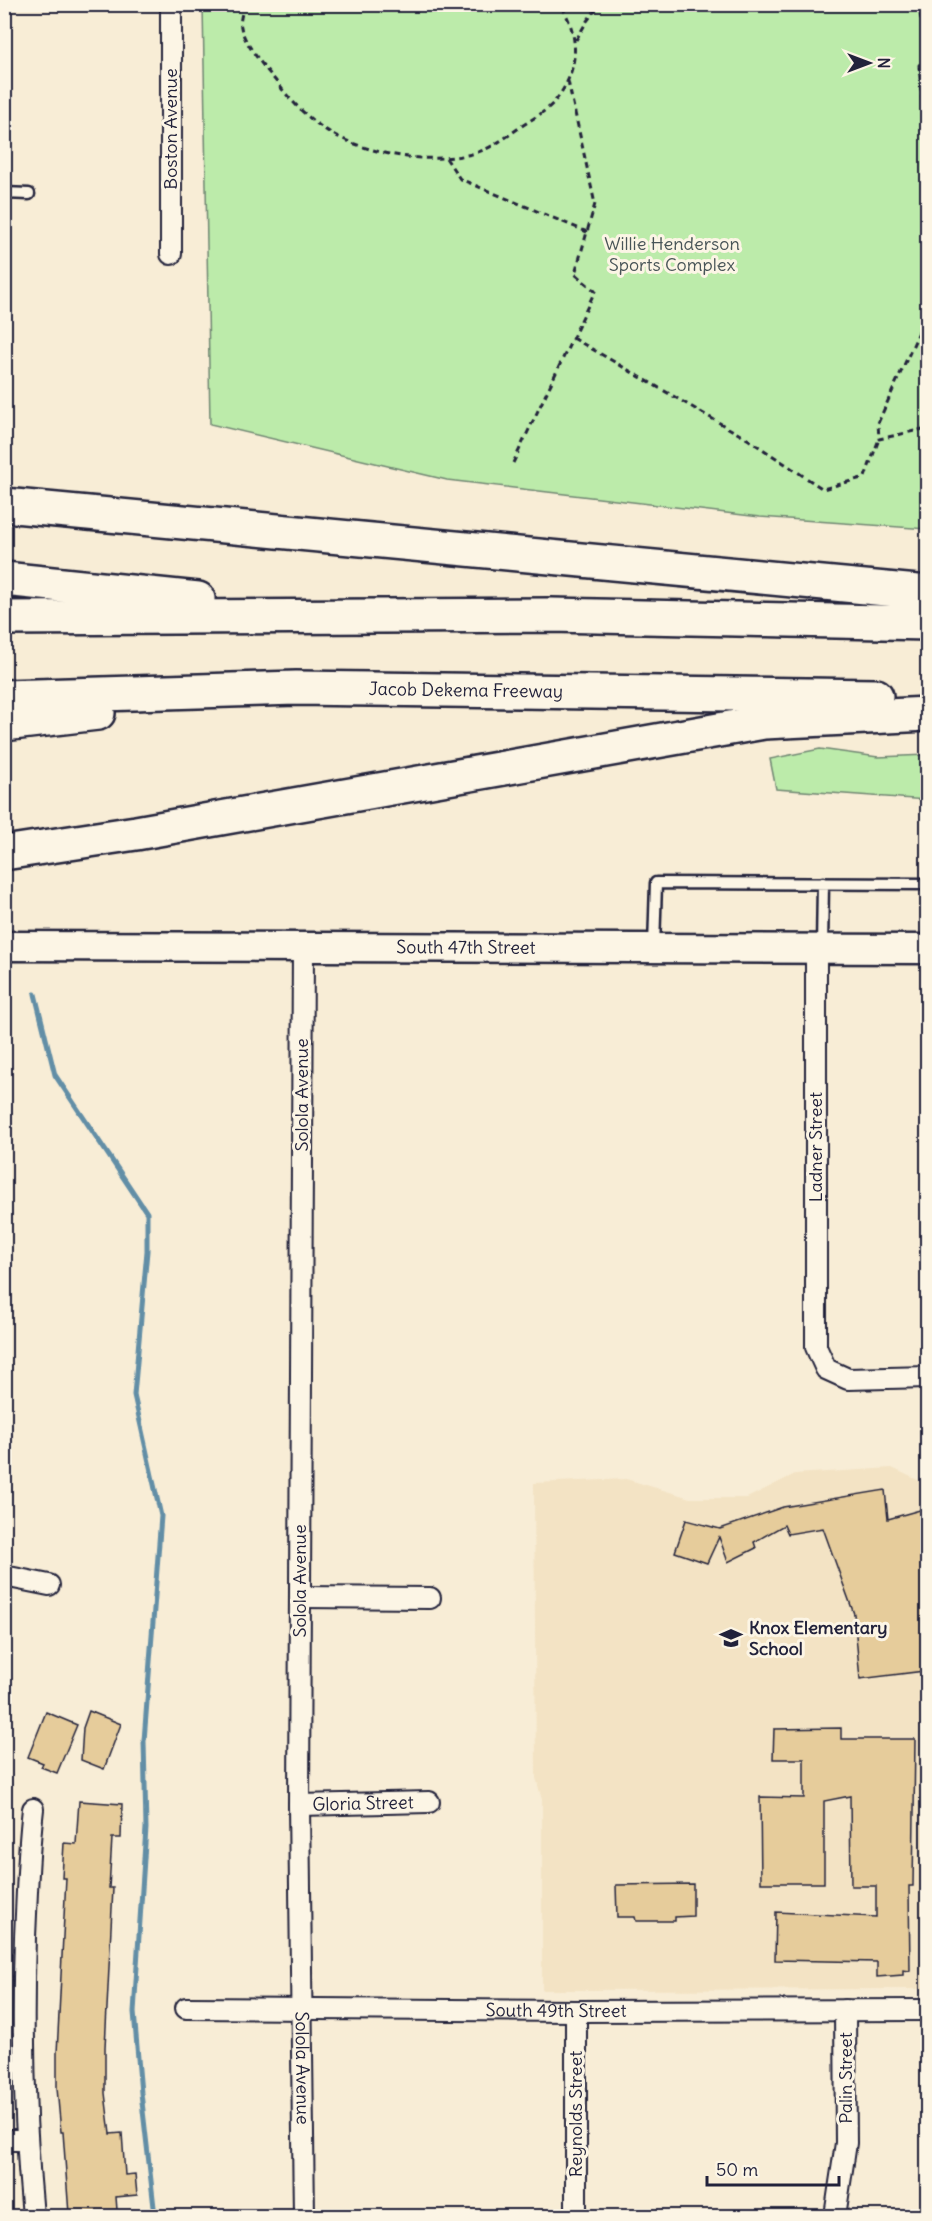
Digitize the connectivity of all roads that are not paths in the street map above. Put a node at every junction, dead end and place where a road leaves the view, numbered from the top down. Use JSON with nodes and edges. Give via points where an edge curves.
{"nodes":[{"id":1,"x":171,"y":4,"type":"edge"},
{"id":2,"x":4,"y":193,"type":"edge"},
{"id":3,"x":29,"y":194,"type":"dead end"},
{"id":4,"x":171,"y":255,"type":"dead end"},
{"id":5,"x":4,"y":505,"type":"edge"},
{"id":6,"x":4,"y":579,"type":"edge"},
{"id":7,"x":927,"y":593,"type":"edge"},
{"id":8,"x":551,"y":615,"type":"junction"},
{"id":9,"x":4,"y":618,"type":"edge"},
{"id":10,"x":927,"y":623,"type":"edge"},
{"id":11,"x":296,"y":688,"type":"junction"},
{"id":12,"x":4,"y":697,"type":"edge"},
{"id":13,"x":927,"y":697,"type":"edge"},
{"id":14,"x":927,"y":714,"type":"edge"},
{"id":15,"x":4,"y":724,"type":"edge"},
{"id":16,"x":4,"y":854,"type":"edge"},
{"id":17,"x":823,"y":883,"type":"junction"},
{"id":18,"x":927,"y":884,"type":"edge"},
{"id":19,"x":4,"y":946,"type":"edge"},
{"id":20,"x":303,"y":946,"type":"junction"},
{"id":21,"x":654,"y":948,"type":"junction"},
{"id":22,"x":819,"y":948,"type":"junction"},
{"id":23,"x":927,"y":949,"type":"edge"},
{"id":24,"x":927,"y":1377,"type":"edge"},
{"id":25,"x":4,"y":1576,"type":"edge"},
{"id":26,"x":50,"y":1585,"type":"dead end"},
{"id":27,"x":300,"y":1597,"type":"junction"},
{"id":28,"x":430,"y":1598,"type":"dead end"},
{"id":29,"x":429,"y":1802,"type":"dead end"},
{"id":30,"x":299,"y":1805,"type":"junction"},
{"id":31,"x":33,"y":1809,"type":"dead end"},
{"id":32,"x":186,"y":2008,"type":"dead end"},
{"id":33,"x":301,"y":2009,"type":"junction"},
{"id":34,"x":845,"y":2010,"type":"junction"},
{"id":35,"x":927,"y":2010,"type":"edge"},
{"id":36,"x":576,"y":2011,"type":"junction"},
{"id":37,"x":4,"y":2140,"type":"edge"},
{"id":38,"x":26,"y":2140,"type":"junction"},
{"id":39,"x":33,"y":2217,"type":"edge"},
{"id":40,"x":304,"y":2217,"type":"edge"},
{"id":41,"x":576,"y":2217,"type":"edge"},
{"id":42,"x":835,"y":2217,"type":"edge"}],
"edges":[{"from":1,"to":4,"type":"street","name":"Boston Avenue"},
{"from":2,"to":3,"type":"lane"},
{"from":5,"to":7,"type":"highway"},
{"from":6,"to":8,"type":"highway","via":[[201,599]]},
{"from":8,"to":9,"type":"highway"},
{"from":8,"to":10,"type":"highway"},
{"from":11,"to":12,"type":"highway","name":"Jacob Dekema Freeway"},
{"from":11,"to":13,"type":"highway","name":"Jacob Dekema Freeway"},
{"from":11,"to":15,"type":"highway"},
{"from":14,"to":16,"type":"highway","via":[[764,722]]},
{"from":17,"to":18,"type":"lane"},
{"from":17,"to":21,"type":"lane","via":[[656,883]]},
{"from":17,"to":22,"type":"lane"},
{"from":19,"to":20,"type":"main road","name":"South 47th Street"},
{"from":20,"to":21,"type":"main road","name":"South 47th Street"},
{"from":20,"to":27,"type":"street","name":"Solola Avenue"},
{"from":21,"to":22,"type":"main road","name":"South 47th Street"},
{"from":22,"to":23,"type":"main road","name":"South 47th Street"},
{"from":22,"to":24,"type":"street","name":"Ladner Street","via":[[816,1347],[826,1370],[848,1379]]},
{"from":25,"to":26,"type":"street"},
{"from":27,"to":28,"type":"street"},
{"from":27,"to":30,"type":"street","name":"Solola Avenue"},
{"from":29,"to":30,"type":"street","name":"Gloria Street"},
{"from":30,"to":33,"type":"street","name":"Solola Avenue"},
{"from":31,"to":38,"type":"street","via":[[24,1992]]},
{"from":32,"to":33,"type":"street","name":"South 49th Street"},
{"from":33,"to":36,"type":"street","name":"South 49th Street"},
{"from":33,"to":40,"type":"street","name":"Solola Avenue"},
{"from":34,"to":35,"type":"street","name":"South 49th Street"},
{"from":34,"to":36,"type":"street","name":"South 49th Street"},
{"from":34,"to":42,"type":"street","name":"Palin Street","via":[[846,2143]]},
{"from":36,"to":41,"type":"street","name":"Reynolds Street"},
{"from":37,"to":38,"type":"street"},
{"from":38,"to":39,"type":"street"}]}
